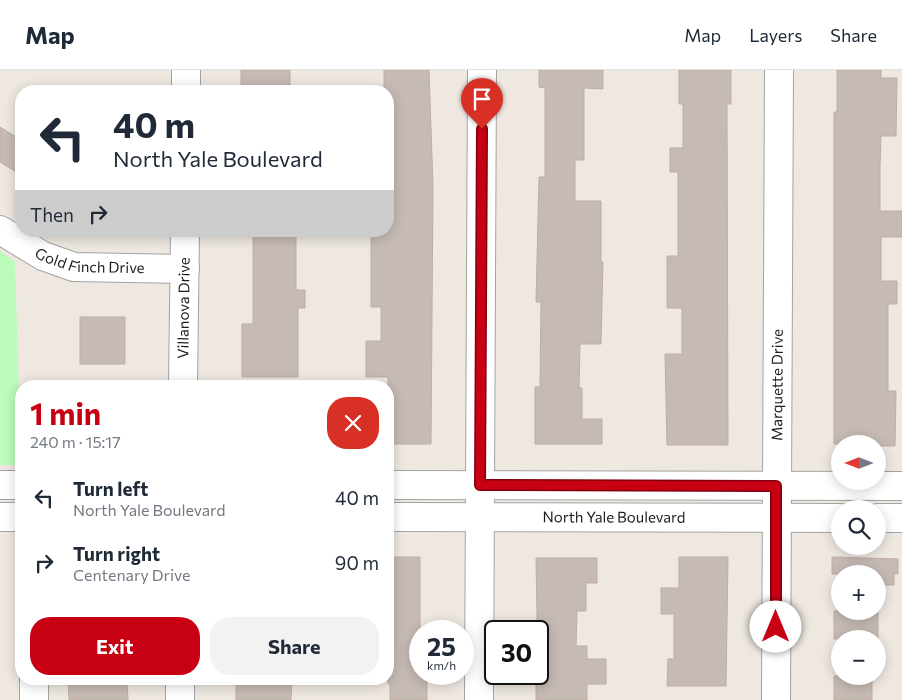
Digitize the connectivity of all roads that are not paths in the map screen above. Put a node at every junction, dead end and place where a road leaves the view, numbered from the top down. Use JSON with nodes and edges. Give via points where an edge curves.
{"nodes":[{"id":1,"x":186,"y":70,"type":"edge"},
{"id":2,"x":482,"y":70,"type":"edge"},
{"id":3,"x":779,"y":70,"type":"edge"},
{"id":4,"x":186,"y":85,"type":"edge"},
{"id":5,"x":0,"y":230,"type":"edge"},
{"id":6,"x":185,"y":237,"type":"edge"},
{"id":7,"x":185,"y":269,"type":"junction"},
{"id":8,"x":183,"y":380,"type":"edge"},
{"id":9,"x":394,"y":485,"type":"edge"},
{"id":10,"x":480,"y":485,"type":"junction"},
{"id":11,"x":776,"y":486,"type":"junction"},
{"id":12,"x":902,"y":486,"type":"edge"},
{"id":13,"x":394,"y":517,"type":"edge"},
{"id":14,"x":480,"y":517,"type":"junction"},
{"id":15,"x":777,"y":518,"type":"junction"},
{"id":16,"x":831,"y":518,"type":"edge"},
{"id":17,"x":886,"y":518,"type":"edge"},
{"id":18,"x":902,"y":518,"type":"edge"},
{"id":19,"x":34,"y":685,"type":"edge"},
{"id":20,"x":180,"y":685,"type":"edge"},
{"id":21,"x":34,"y":700,"type":"edge"},
{"id":22,"x":180,"y":700,"type":"edge"},
{"id":23,"x":479,"y":700,"type":"edge"},
{"id":24,"x":776,"y":700,"type":"edge"}],
"edges":[{"from":1,"to":4,"type":"street"},
{"from":2,"to":10,"type":"street"},
{"from":3,"to":11,"type":"street","name":"Marquette Drive"},
{"from":5,"to":7,"type":"street","name":"Gold Finch Drive","via":[[43,256],[74,267]]},
{"from":6,"to":7,"type":"street","name":"Villanova Drive"},
{"from":7,"to":8,"type":"street","name":"Villanova Drive"},
{"from":9,"to":10,"type":"street"},
{"from":10,"to":11,"type":"street"},
{"from":10,"to":14,"type":"street"},
{"from":11,"to":12,"type":"street"},
{"from":11,"to":15,"type":"street","name":"Marquette Drive"},
{"from":13,"to":14,"type":"street","name":"North Yale Boulevard"},
{"from":14,"to":15,"type":"street","name":"North Yale Boulevard"},
{"from":14,"to":23,"type":"street"},
{"from":15,"to":16,"type":"street","name":"North Yale Boulevard"},
{"from":15,"to":24,"type":"street","name":"Marquette Drive"},
{"from":17,"to":18,"type":"street"},
{"from":19,"to":21,"type":"street"},
{"from":20,"to":22,"type":"street"}]}
